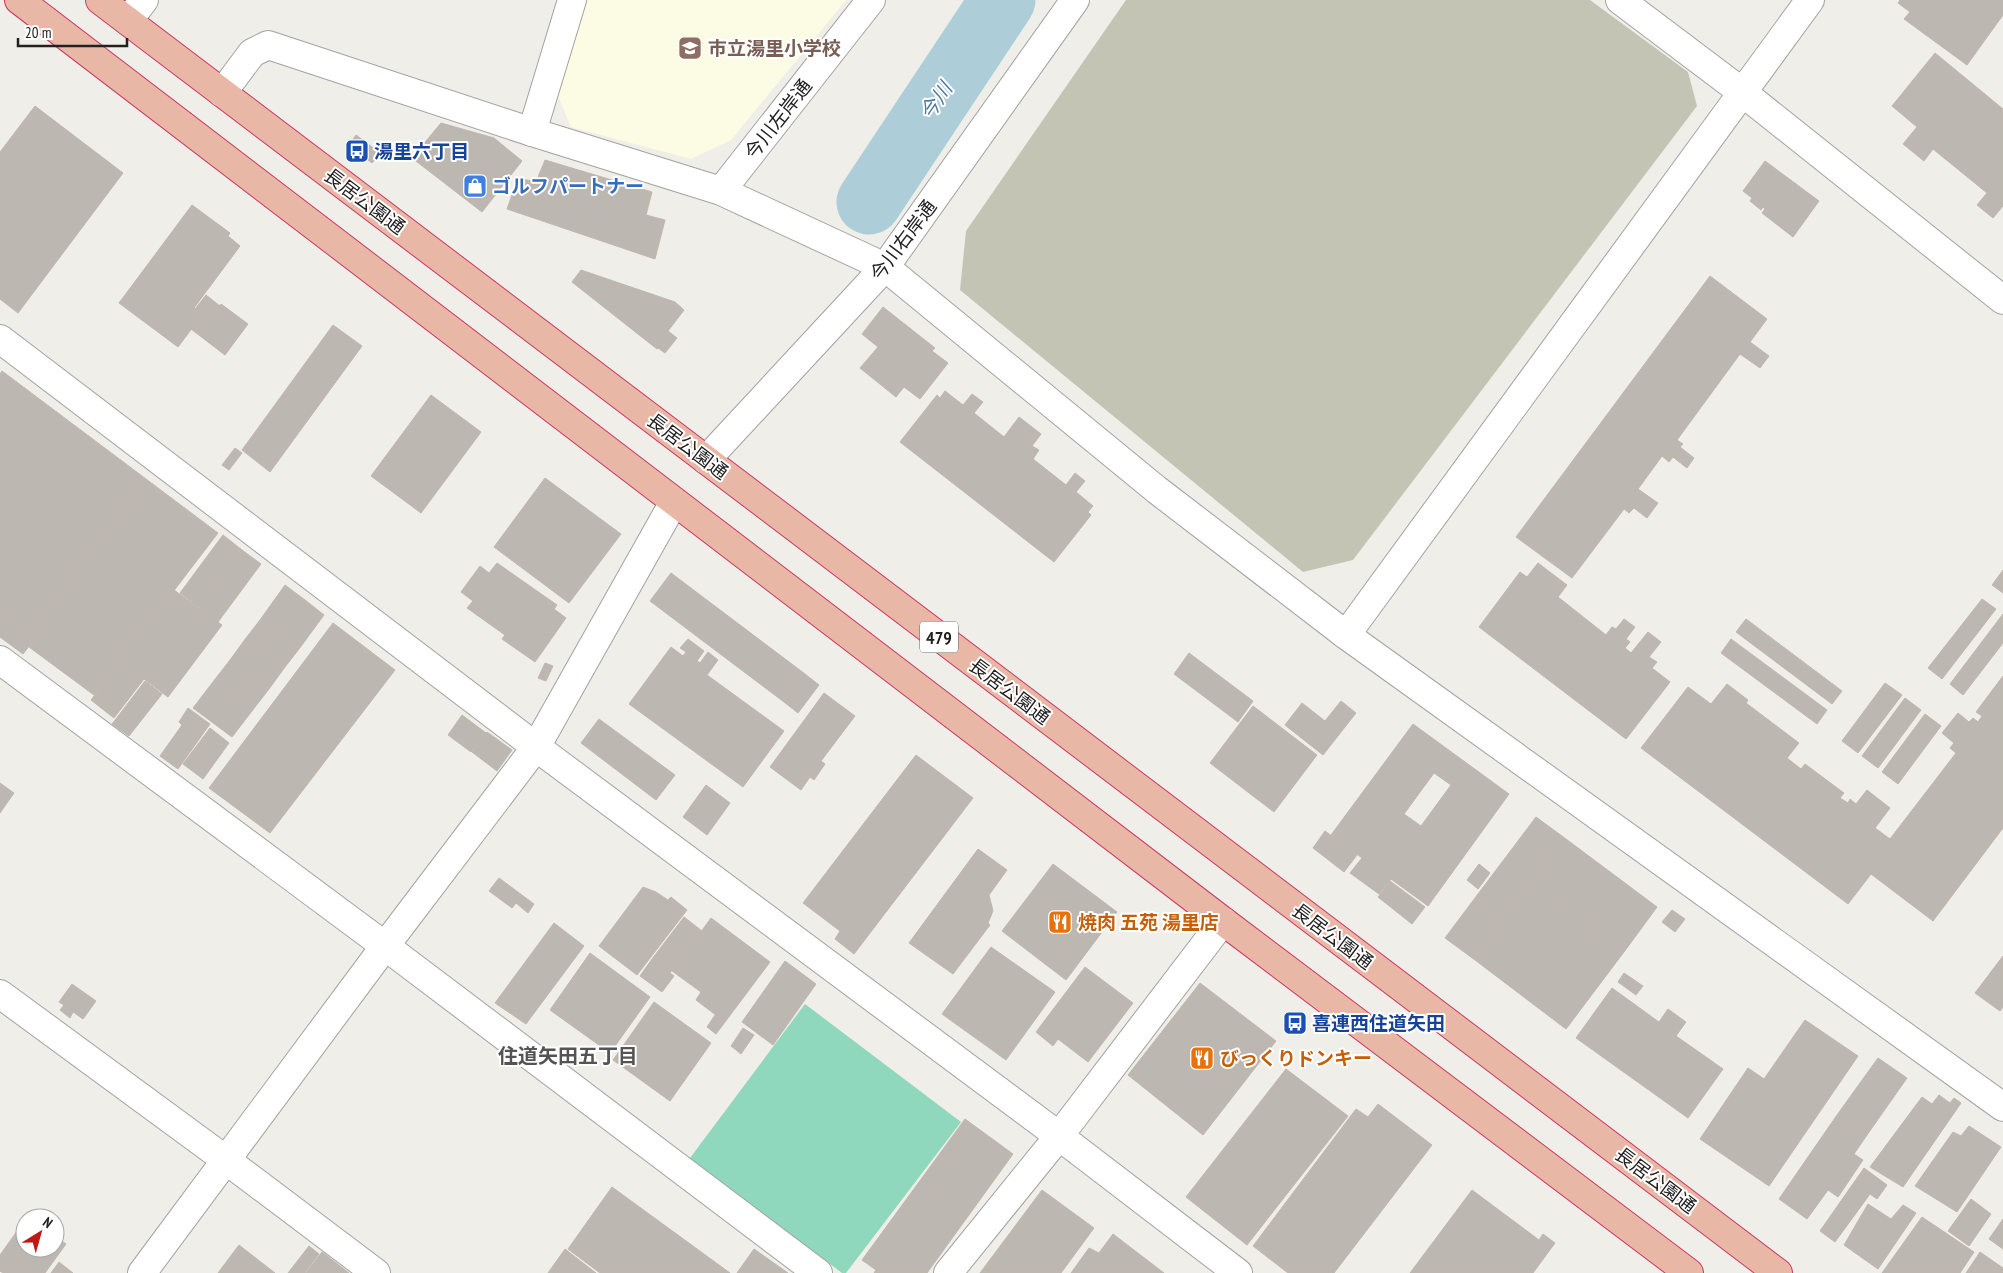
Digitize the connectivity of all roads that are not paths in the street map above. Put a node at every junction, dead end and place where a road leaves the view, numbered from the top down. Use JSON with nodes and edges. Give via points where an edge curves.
{"nodes":[{"id":1,"x":19,"y":0,"type":"edge"},
{"id":2,"x":100,"y":0,"type":"edge"},
{"id":3,"x":572,"y":0,"type":"edge"},
{"id":4,"x":871,"y":0,"type":"edge"},
{"id":5,"x":1075,"y":0,"type":"edge"},
{"id":6,"x":1620,"y":0,"type":"edge"},
{"id":7,"x":1810,"y":0,"type":"edge"},
{"id":8,"x":136,"y":11,"type":"edge"},
{"id":9,"x":1742,"y":92,"type":"junction"},
{"id":10,"x":222,"y":93,"type":"junction"},
{"id":11,"x":532,"y":132,"type":"junction"},
{"id":12,"x":721,"y":191,"type":"junction"},
{"id":13,"x":886,"y":267,"type":"junction"},
{"id":14,"x":2003,"y":300,"type":"edge"},
{"id":15,"x":0,"y":339,"type":"edge"},
{"id":16,"x":706,"y":460,"type":"junction"},
{"id":17,"x":674,"y":502,"type":"junction"},
{"id":18,"x":1346,"y":635,"type":"junction"},
{"id":19,"x":0,"y":660,"type":"edge"},
{"id":20,"x":536,"y":747,"type":"junction"},
{"id":21,"x":1223,"y":921,"type":"junction"},
{"id":22,"x":385,"y":946,"type":"junction"},
{"id":23,"x":0,"y":994,"type":"edge"},
{"id":24,"x":2003,"y":1107,"type":"edge"},
{"id":25,"x":1058,"y":1136,"type":"junction"},
{"id":26,"x":226,"y":1160,"type":"junction"},
{"id":27,"x":142,"y":1273,"type":"edge"},
{"id":28,"x":376,"y":1273,"type":"edge"},
{"id":29,"x":818,"y":1273,"type":"edge"},
{"id":30,"x":948,"y":1273,"type":"edge"},
{"id":31,"x":1238,"y":1273,"type":"edge"},
{"id":32,"x":1689,"y":1273,"type":"edge"},
{"id":33,"x":1778,"y":1273,"type":"edge"}],
"edges":[{"from":1,"to":17,"type":"highway"},
{"from":2,"to":8,"type":"highway","name":"長居公園通","number":"479"},
{"from":3,"to":11,"type":"street"},
{"from":4,"to":12,"type":"street","name":"今川左岸通"},
{"from":5,"to":13,"type":"street","name":"今川右岸通"},
{"from":6,"to":9,"type":"street"},
{"from":7,"to":9,"type":"street"},
{"from":8,"to":10,"type":"highway","name":"長居公園通","number":"479"},
{"from":9,"to":14,"type":"street"},
{"from":9,"to":18,"type":"street"},
{"from":10,"to":11,"type":"street","via":[[252,53],[268,45]]},
{"from":10,"to":16,"type":"highway","name":"長居公園通","number":"479"},
{"from":11,"to":12,"type":"street"},
{"from":12,"to":13,"type":"street"},
{"from":13,"to":16,"type":"street","name":"今川右岸通"},
{"from":13,"to":18,"type":"street","via":[[1157,490]]},
{"from":15,"to":20,"type":"street"},
{"from":16,"to":33,"type":"highway","name":"長居公園通","number":"479"},
{"from":17,"to":20,"type":"street"},
{"from":17,"to":21,"type":"highway"},
{"from":18,"to":24,"type":"street"},
{"from":19,"to":22,"type":"street"},
{"from":20,"to":22,"type":"street"},
{"from":20,"to":25,"type":"street"},
{"from":21,"to":25,"type":"street"},
{"from":21,"to":32,"type":"highway"},
{"from":22,"to":26,"type":"street"},
{"from":22,"to":29,"type":"street"},
{"from":23,"to":26,"type":"street"},
{"from":25,"to":30,"type":"street"},
{"from":25,"to":31,"type":"street"},
{"from":26,"to":27,"type":"street"},
{"from":26,"to":28,"type":"street"}]}
